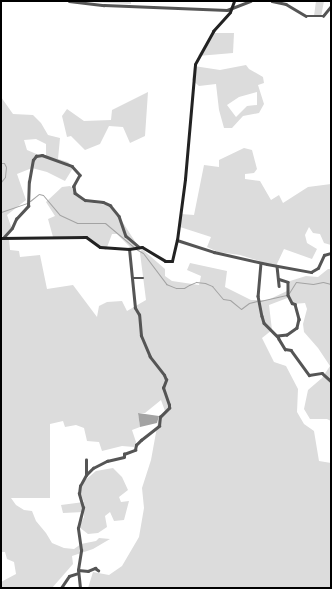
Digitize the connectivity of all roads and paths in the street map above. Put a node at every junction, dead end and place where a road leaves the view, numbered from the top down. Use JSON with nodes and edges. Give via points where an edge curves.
{"nodes":[{"id":1,"x":69,"y":1,"type":"edge"},
{"id":2,"x":234,"y":1,"type":"edge"},
{"id":3,"x":250,"y":1,"type":"edge"},
{"id":4,"x":272,"y":1,"type":"edge"},
{"id":5,"x":331,"y":6,"type":"edge"},
{"id":6,"x":232,"y":9,"type":"junction"},
{"id":7,"x":2,"y":238,"type":"edge"},
{"id":8,"x":177,"y":240,"type":"junction"},
{"id":9,"x":139,"y":247,"type":"junction"},
{"id":10,"x":131,"y":249,"type":"junction"},
{"id":11,"x":331,"y":253,"type":"edge"},
{"id":12,"x":261,"y":263,"type":"junction"},
{"id":13,"x":277,"y":266,"type":"junction"},
{"id":14,"x":132,"y":278,"type":"junction"},
{"id":15,"x":143,"y":278,"type":"dead end"},
{"id":16,"x":279,"y":280,"type":"junction"},
{"id":17,"x":279,"y":286,"type":"dead end"},
{"id":18,"x":278,"y":337,"type":"junction"},
{"id":19,"x":331,"y":381,"type":"edge"},
{"id":20,"x":86,"y":460,"type":"dead end"},
{"id":21,"x":86,"y":475,"type":"junction"},
{"id":22,"x":98,"y":570,"type":"dead end"},
{"id":23,"x":78,"y":571,"type":"junction"},
{"id":24,"x":61,"y":588,"type":"edge"},
{"id":25,"x":80,"y":588,"type":"edge"}],
"edges":[{"from":1,"to":6,"type":"street","via":[[188,10]]},
{"from":2,"to":6,"type":"main road"},
{"from":3,"to":6,"type":"street"},
{"from":4,"to":5,"type":"street","via":[[286,4],[306,16],[323,16]]},
{"from":6,"to":8,"type":"main road","via":[[213,31],[195,64]]},
{"from":7,"to":9,"type":"street","via":[[29,202],[29,182],[36,156],[42,155],[68,164],[80,175],[74,186],[75,193],[85,200],[110,205],[118,216],[126,236]]},
{"from":7,"to":10,"type":"main road","via":[[86,237],[100,247]]},
{"from":8,"to":9,"type":"main road","via":[[170,262]]},
{"from":8,"to":12,"type":"street"},
{"from":9,"to":10,"type":"main road"},
{"from":10,"to":14,"type":"street"},
{"from":11,"to":13,"type":"street","via":[[324,255],[318,268],[313,272]]},
{"from":12,"to":13,"type":"street"},
{"from":12,"to":18,"type":"street","via":[[257,287],[259,302],[264,323]]},
{"from":13,"to":16,"type":"street"},
{"from":14,"to":15,"type":"street"},
{"from":14,"to":21,"type":"street","via":[[141,336],[150,356],[166,380],[163,388],[169,408],[160,417],[159,426],[136,445],[136,450],[124,454],[124,457],[107,461]]},
{"from":16,"to":17,"type":"street"},
{"from":16,"to":18,"type":"street","via":[[288,282],[288,293],[295,304],[299,319],[298,327],[287,335]]},
{"from":18,"to":19,"type":"street","via":[[285,349],[291,350],[309,375],[322,373]]},
{"from":20,"to":21,"type":"street"},
{"from":21,"to":23,"type":"street","via":[[79,489],[84,508],[78,528],[81,550]]},
{"from":22,"to":23,"type":"street","via":[[95,568]]},
{"from":23,"to":24,"type":"street","via":[[69,576]]},
{"from":23,"to":25,"type":"street"}]}
